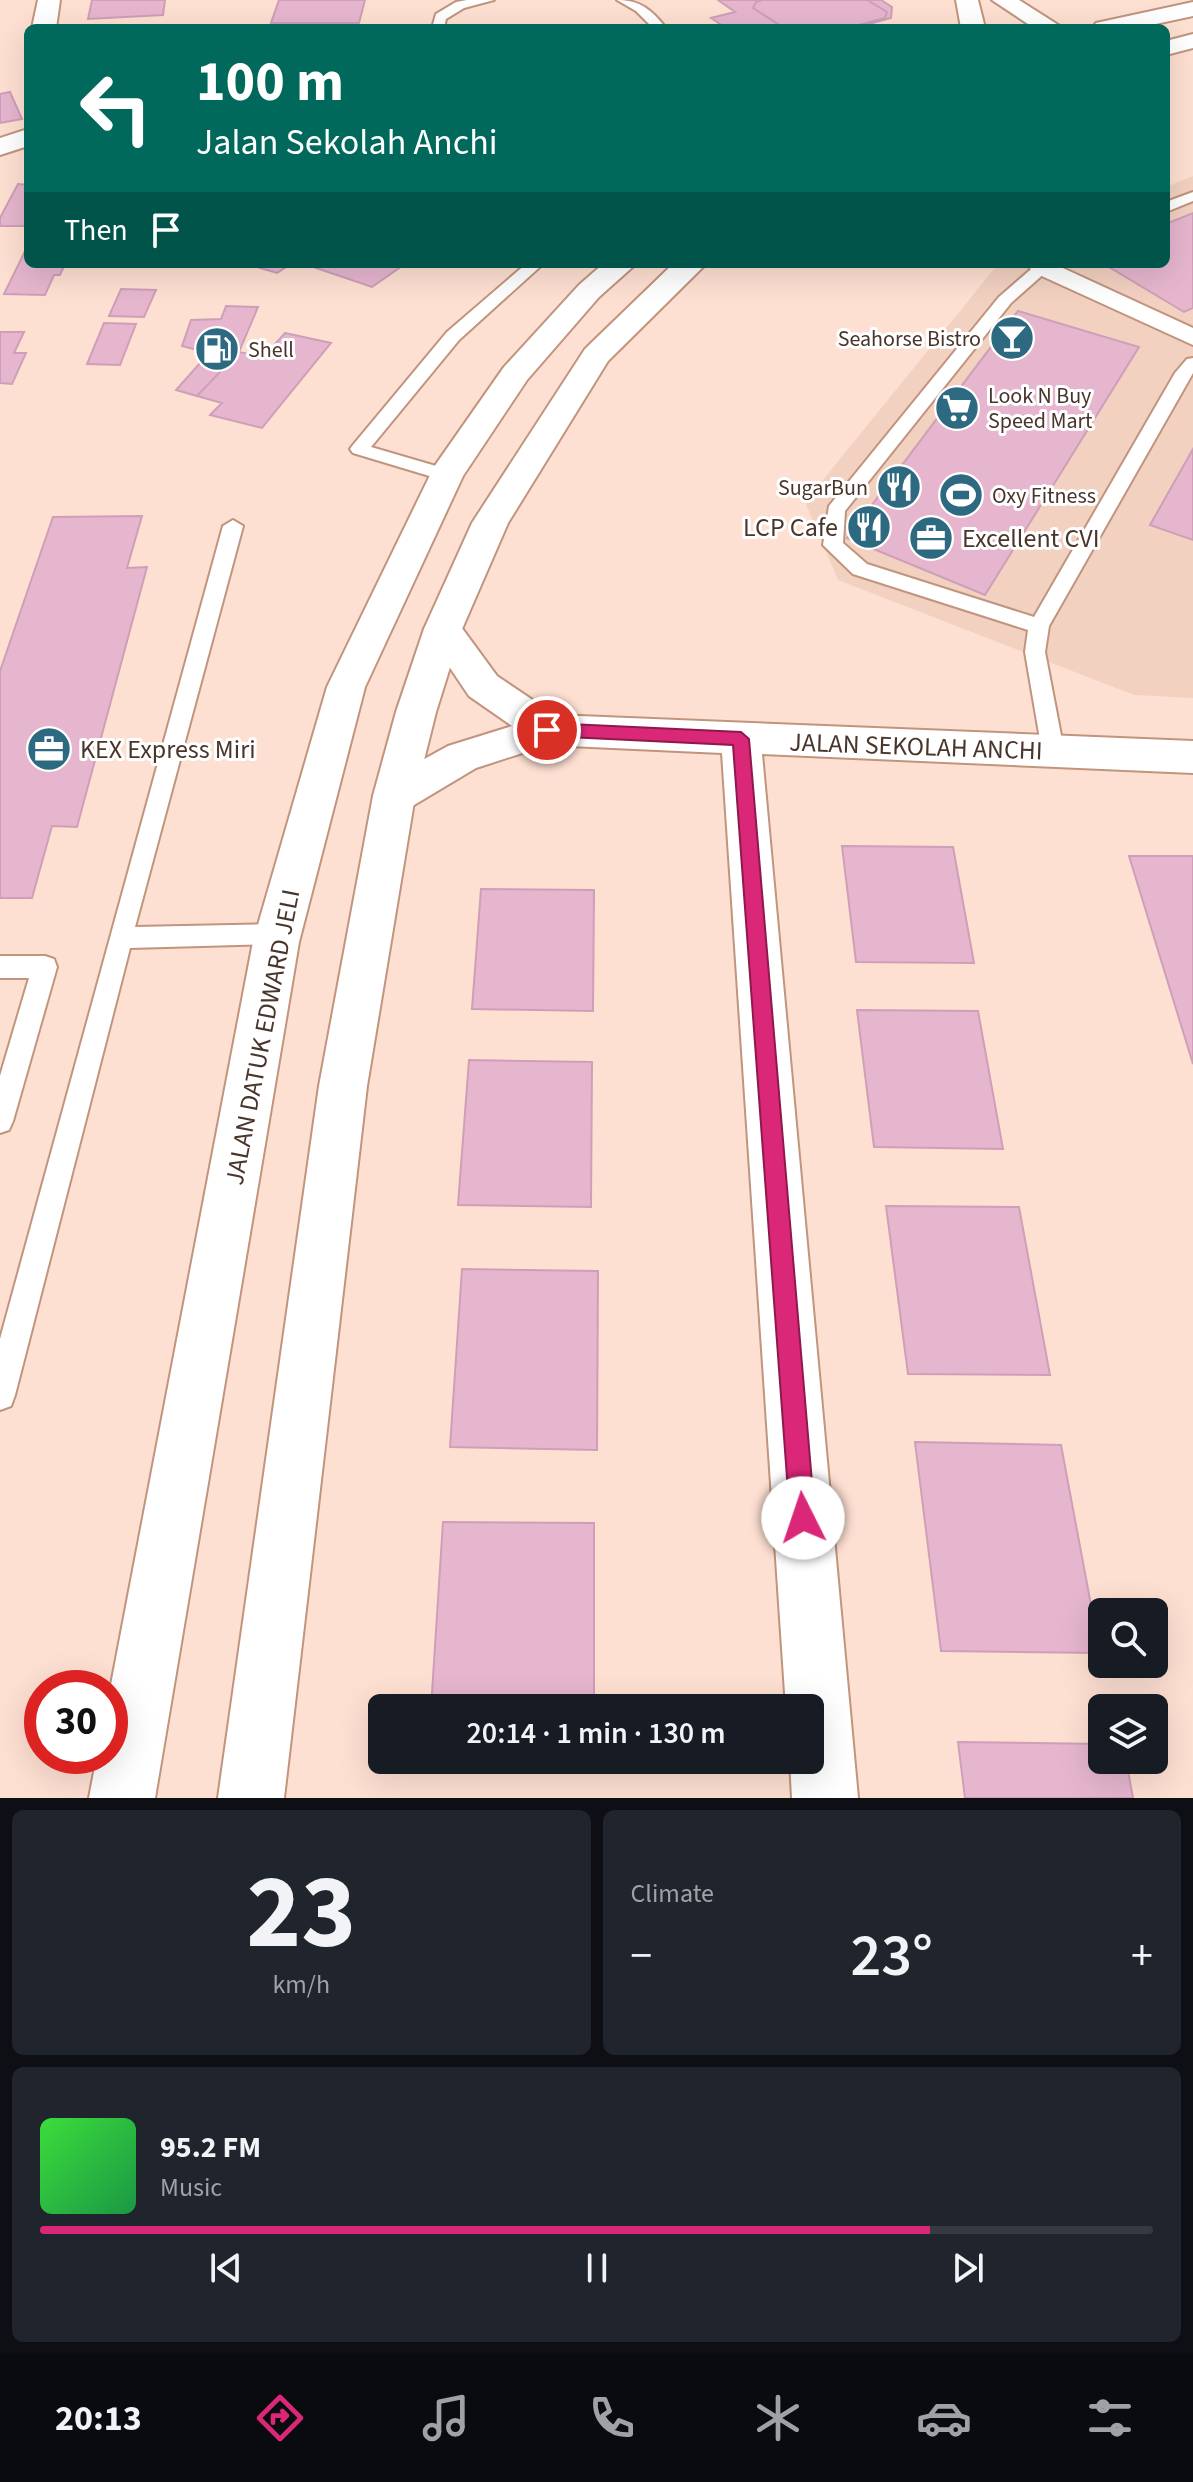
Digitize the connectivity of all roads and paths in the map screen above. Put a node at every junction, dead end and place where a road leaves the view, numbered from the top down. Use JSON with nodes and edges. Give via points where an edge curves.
{"nodes":[{"id":1,"x":49,"y":0,"type":"edge"},
{"id":2,"x":488,"y":0,"type":"edge"},
{"id":3,"x":623,"y":0,"type":"edge"},
{"id":4,"x":967,"y":0,"type":"edge"},
{"id":5,"x":1003,"y":0,"type":"edge"},
{"id":6,"x":1158,"y":0,"type":"edge"},
{"id":7,"x":1193,"y":2,"type":"edge"},
{"id":8,"x":1193,"y":9,"type":"edge"},
{"id":9,"x":45,"y":24,"type":"edge"},
{"id":10,"x":439,"y":24,"type":"edge"},
{"id":11,"x":656,"y":24,"type":"edge"},
{"id":12,"x":972,"y":24,"type":"edge"},
{"id":13,"x":1044,"y":24,"type":"edge"},
{"id":14,"x":1123,"y":24,"type":"edge"},
{"id":15,"x":24,"y":138,"type":"edge"},
{"id":16,"x":0,"y":147,"type":"edge"},
{"id":17,"x":1193,"y":196,"type":"edge"},
{"id":18,"x":1170,"y":205,"type":"edge"},
{"id":19,"x":530,"y":268,"type":"edge"},
{"id":20,"x":616,"y":268,"type":"edge"},
{"id":21,"x":686,"y":268,"type":"edge"},
{"id":22,"x":1042,"y":268,"type":"edge"},
{"id":23,"x":1048,"y":268,"type":"edge"},
{"id":24,"x":1193,"y":337,"type":"edge"},
{"id":25,"x":1193,"y":363,"type":"edge"},
{"id":26,"x":446,"y":475,"type":"junction"},
{"id":27,"x":233,"y":526,"type":"dead end"},
{"id":28,"x":1039,"y":626,"type":"junction"},
{"id":29,"x":443,"y":629,"type":"junction"},
{"id":30,"x":547,"y":730,"type":"junction"},
{"id":31,"x":741,"y":739,"type":"junction"},
{"id":32,"x":1053,"y":751,"type":"junction"},
{"id":33,"x":1193,"y":757,"type":"edge"},
{"id":34,"x":394,"y":796,"type":"junction"},
{"id":35,"x":278,"y":934,"type":"junction"},
{"id":36,"x":120,"y":938,"type":"junction"},
{"id":37,"x":0,"y":967,"type":"edge"},
{"id":38,"x":0,"y":1121,"type":"edge"},
{"id":39,"x":0,"y":1395,"type":"edge"},
{"id":40,"x":122,"y":1798,"type":"edge"},
{"id":41,"x":251,"y":1798,"type":"edge"},
{"id":42,"x":825,"y":1798,"type":"edge"}],
"edges":[{"from":1,"to":9,"type":"street"},
{"from":2,"to":10,"type":"lane","via":[[460,5],[440,17]]},
{"from":3,"to":11,"type":"lane"},
{"from":4,"to":12,"type":"street"},
{"from":5,"to":13,"type":"street"},
{"from":6,"to":7,"type":"street"},
{"from":8,"to":14,"type":"street"},
{"from":15,"to":16,"type":"street"},
{"from":17,"to":18,"type":"lane"},
{"from":19,"to":26,"type":"lane","via":[[453,336],[359,449]]},
{"from":20,"to":26,"type":"street","name":"JALAN DATUK EDWARD JELI","via":[[515,374]]},
{"from":21,"to":29,"type":"street","via":[[596,356],[490,523]]},
{"from":22,"to":28,"type":"lane","via":[[1005,300],[836,510],[833,545],[860,569]]},
{"from":23,"to":24,"type":"street"},
{"from":25,"to":28,"type":"lane"},
{"from":26,"to":35,"type":"street","name":"JALAN DATUK EDWARD JELI","via":[[346,687]]},
{"from":27,"to":36,"type":"lane"},
{"from":28,"to":32,"type":"lane","via":[[1035,652]]},
{"from":29,"to":30,"type":"street","via":[[483,686]]},
{"from":29,"to":34,"type":"street"},
{"from":30,"to":31,"type":"street","name":"JALAN SEKOLAH ANCHI"},
{"from":30,"to":34,"type":"street","via":[[462,757]]},
{"from":31,"to":32,"type":"street","name":"JALAN SEKOLAH ANCHI"},
{"from":31,"to":42,"type":"street"},
{"from":32,"to":33,"type":"street","name":"JALAN SEKOLAH ANCHI"},
{"from":34,"to":41,"type":"street","via":[[343,1086]]},
{"from":35,"to":36,"type":"lane"},
{"from":35,"to":40,"type":"street","name":"JALAN DATUK EDWARD JELI"},
{"from":36,"to":39,"type":"lane"},
{"from":37,"to":38,"type":"lane","via":[[45,967]]}]}
